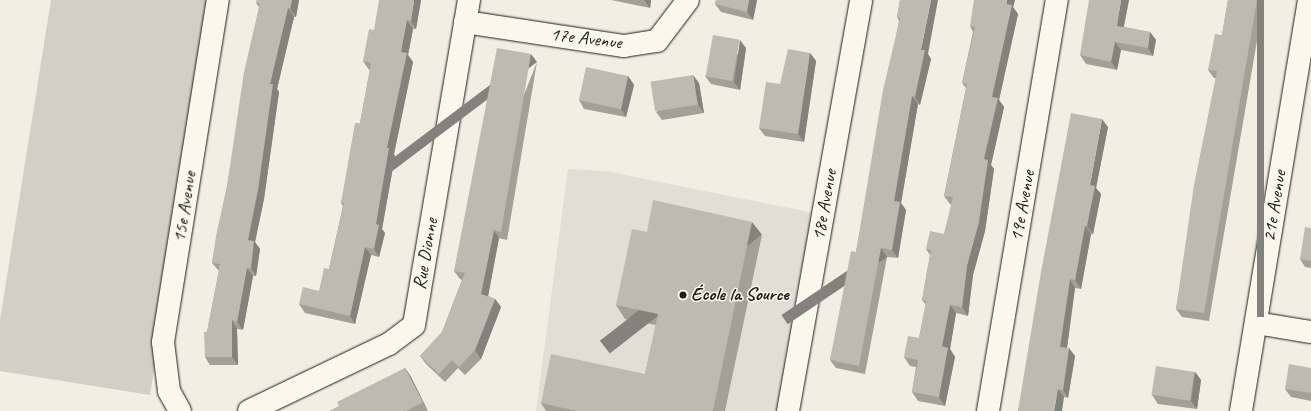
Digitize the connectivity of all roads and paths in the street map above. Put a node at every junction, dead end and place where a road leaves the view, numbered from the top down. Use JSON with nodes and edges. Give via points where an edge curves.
{"nodes":[{"id":1,"x":218,"y":0,"type":"edge"},
{"id":2,"x":469,"y":0,"type":"edge"},
{"id":3,"x":688,"y":0,"type":"edge"},
{"id":4,"x":861,"y":0,"type":"edge"},
{"id":5,"x":1057,"y":0,"type":"edge"},
{"id":6,"x":1310,"y":0,"type":"edge"},
{"id":7,"x":465,"y":22,"type":"junction"},
{"id":8,"x":1256,"y":323,"type":"junction"},
{"id":9,"x":1311,"y":332,"type":"edge"},
{"id":10,"x":180,"y":411,"type":"edge"},
{"id":11,"x":249,"y":411,"type":"edge"},
{"id":12,"x":788,"y":411,"type":"edge"},
{"id":13,"x":988,"y":411,"type":"edge"},
{"id":14,"x":1241,"y":411,"type":"edge"}],
"edges":[{"from":1,"to":10,"type":"street","name":"15e Avenue","via":[[163,342],[169,391]]},
{"from":2,"to":7,"type":"street","name":"Rue Dionne"},
{"from":3,"to":7,"type":"street","name":"17e Avenue","via":[[657,41],[624,46]]},
{"from":4,"to":12,"type":"street","name":"18e Avenue"},
{"from":5,"to":13,"type":"street","name":"19e Avenue"},
{"from":6,"to":8,"type":"street","name":"21e Avenue"},
{"from":7,"to":11,"type":"street","name":"Rue Dionne","via":[[414,325],[389,344]]},
{"from":8,"to":9,"type":"street"},
{"from":8,"to":14,"type":"street","name":"21e Avenue"}]}
